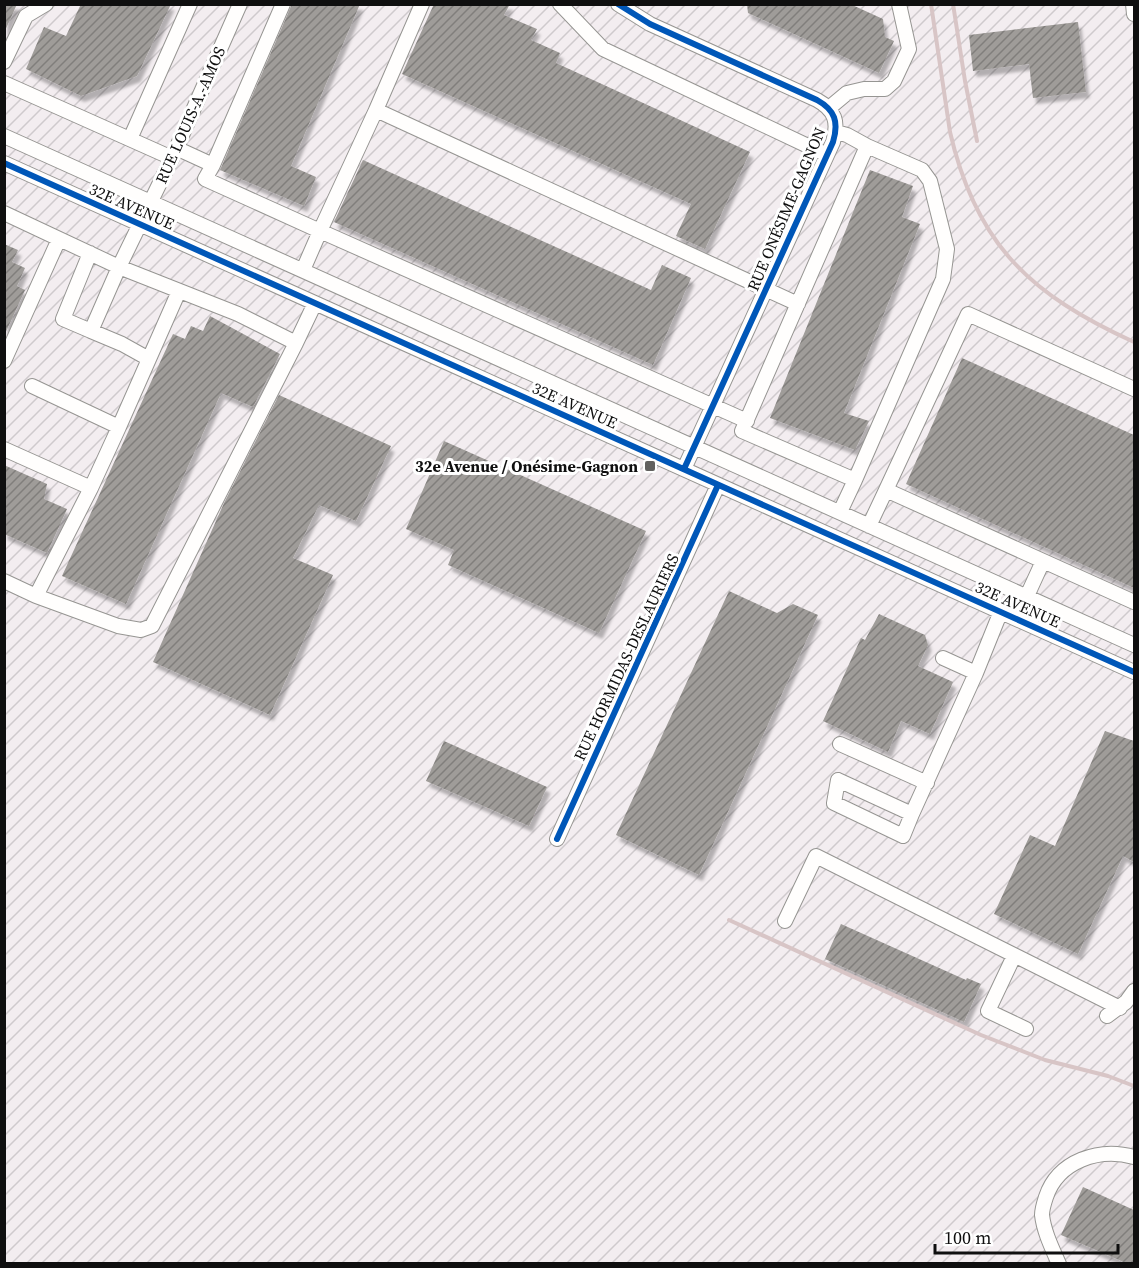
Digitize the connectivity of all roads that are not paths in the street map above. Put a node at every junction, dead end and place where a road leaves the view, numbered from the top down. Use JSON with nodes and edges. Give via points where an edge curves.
{"nodes":[{"id":1,"x":46,"y":4,"type":"edge"},
{"id":2,"x":190,"y":4,"type":"edge"},
{"id":3,"x":240,"y":4,"type":"edge"},
{"id":4,"x":283,"y":4,"type":"edge"},
{"id":5,"x":422,"y":4,"type":"edge"},
{"id":6,"x":560,"y":4,"type":"edge"},
{"id":7,"x":618,"y":4,"type":"edge"},
{"id":8,"x":899,"y":4,"type":"edge"},
{"id":9,"x":1133,"y":4,"type":"edge"},
{"id":10,"x":1134,"y":14,"type":"edge"},
{"id":11,"x":4,"y":62,"type":"edge"},
{"id":12,"x":4,"y":82,"type":"edge"},
{"id":13,"x":829,"y":108,"type":"junction"},
{"id":14,"x":376,"y":110,"type":"junction"},
{"id":15,"x":836,"y":132,"type":"junction"},
{"id":16,"x":4,"y":136,"type":"edge"},
{"id":17,"x":130,"y":139,"type":"junction"},
{"id":18,"x":867,"y":146,"type":"junction"},
{"id":19,"x":174,"y":153,"type":"junction"},
{"id":20,"x":827,"y":155,"type":"junction"},
{"id":21,"x":4,"y":163,"type":"edge"},
{"id":22,"x":213,"y":165,"type":"junction"},
{"id":23,"x":151,"y":202,"type":"junction"},
{"id":24,"x":4,"y":213,"type":"edge"},
{"id":25,"x":140,"y":224,"type":"junction"},
{"id":26,"x":320,"y":231,"type":"junction"},
{"id":27,"x":59,"y":239,"type":"junction"},
{"id":28,"x":90,"y":254,"type":"junction"},
{"id":29,"x":119,"y":267,"type":"junction"},
{"id":30,"x":303,"y":270,"type":"junction"},
{"id":31,"x":179,"y":291,"type":"junction"},
{"id":32,"x":766,"y":291,"type":"junction"},
{"id":33,"x":315,"y":303,"type":"junction"},
{"id":34,"x":798,"y":304,"type":"junction"},
{"id":35,"x":91,"y":331,"type":"junction"},
{"id":36,"x":296,"y":343,"type":"junction"},
{"id":37,"x":149,"y":358,"type":"junction"},
{"id":38,"x":4,"y":361,"type":"edge"},
{"id":39,"x":32,"y":386,"type":"dead end"},
{"id":40,"x":1134,"y":389,"type":"edge"},
{"id":41,"x":714,"y":406,"type":"junction"},
{"id":42,"x":747,"y":421,"type":"junction"},
{"id":43,"x":119,"y":427,"type":"junction"},
{"id":44,"x":695,"y":447,"type":"junction"},
{"id":45,"x":4,"y":449,"type":"edge"},
{"id":46,"x":684,"y":469,"type":"junction"},
{"id":47,"x":855,"y":480,"type":"junction"},
{"id":48,"x":718,"y":485,"type":"junction"},
{"id":49,"x":92,"y":488,"type":"junction"},
{"id":50,"x":886,"y":490,"type":"junction"},
{"id":51,"x":840,"y":512,"type":"junction"},
{"id":52,"x":869,"y":526,"type":"junction"},
{"id":53,"x":1043,"y":561,"type":"junction"},
{"id":54,"x":4,"y":581,"type":"edge"},
{"id":55,"x":36,"y":596,"type":"junction"},
{"id":56,"x":1027,"y":596,"type":"junction"},
{"id":57,"x":1134,"y":602,"type":"edge"},
{"id":58,"x":1001,"y":611,"type":"junction"},
{"id":59,"x":1134,"y":645,"type":"edge"},
{"id":60,"x":943,"y":658,"type":"dead end"},
{"id":61,"x":1134,"y":672,"type":"edge"},
{"id":62,"x":976,"y":673,"type":"junction"},
{"id":63,"x":840,"y":744,"type":"dead end"},
{"id":64,"x":927,"y":783,"type":"junction"},
{"id":65,"x":912,"y":814,"type":"junction"},
{"id":66,"x":557,"y":839,"type":"dead end"},
{"id":67,"x":785,"y":921,"type":"dead end"},
{"id":68,"x":1014,"y":956,"type":"junction"},
{"id":69,"x":1134,"y":991,"type":"edge"},
{"id":70,"x":1120,"y":1008,"type":"junction"},
{"id":71,"x":1107,"y":1016,"type":"dead end"},
{"id":72,"x":1026,"y":1029,"type":"dead end"},
{"id":73,"x":1134,"y":1157,"type":"edge"},
{"id":74,"x":1059,"y":1263,"type":"edge"}],
"edges":[{"from":1,"to":11,"type":"street","via":[[26,16]]},
{"from":2,"to":17,"type":"street"},
{"from":3,"to":19,"type":"street","name":"RUE LOUIS-A.-AMOS"},
{"from":4,"to":22,"type":"street"},
{"from":5,"to":14,"type":"street"},
{"from":6,"to":20,"type":"street","via":[[603,49]]},
{"from":7,"to":13,"type":"street","name":"RUE ONÉSIME-GAGNON","via":[[650,24]]},
{"from":8,"to":13,"type":"street","via":[[909,49],[894,81],[885,89],[847,93]]},
{"from":9,"to":10,"type":"street"},
{"from":12,"to":17,"type":"street"},
{"from":13,"to":15,"type":"street","name":"RUE ONÉSIME-GAGNON","via":[[835,117]]},
{"from":14,"to":26,"type":"street"},
{"from":14,"to":32,"type":"street"},
{"from":15,"to":18,"type":"street"},
{"from":15,"to":20,"type":"street","name":"RUE ONÉSIME-GAGNON"},
{"from":16,"to":23,"type":"street","name":"32E AVENUE"},
{"from":17,"to":19,"type":"street"},
{"from":18,"to":34,"type":"street"},
{"from":18,"to":47,"type":"street","via":[[926,174],[947,249],[944,279]]},
{"from":19,"to":22,"type":"street"},
{"from":19,"to":23,"type":"street","name":"RUE LOUIS-A.-AMOS"},
{"from":20,"to":32,"type":"street","name":"RUE ONÉSIME-GAGNON"},
{"from":21,"to":25,"type":"street","name":"32E AVENUE"},
{"from":22,"to":26,"type":"street","via":[[205,179]]},
{"from":23,"to":25,"type":"street","name":"RUE LOUIS-A.-AMOS"},
{"from":23,"to":30,"type":"street","name":"32E AVENUE"},
{"from":24,"to":27,"type":"street"},
{"from":25,"to":29,"type":"street","name":"RUE LOUIS-A.-AMOS"},
{"from":25,"to":33,"type":"street","name":"32E AVENUE"},
{"from":26,"to":30,"type":"street"},
{"from":26,"to":41,"type":"street"},
{"from":27,"to":28,"type":"street"},
{"from":27,"to":38,"type":"street"},
{"from":28,"to":29,"type":"street"},
{"from":28,"to":35,"type":"street","via":[[63,319]]},
{"from":29,"to":31,"type":"street"},
{"from":29,"to":35,"type":"street","name":"RUE LOUIS-A.-AMOS"},
{"from":30,"to":44,"type":"street","name":"32E AVENUE"},
{"from":31,"to":36,"type":"street"},
{"from":31,"to":37,"type":"street"},
{"from":32,"to":34,"type":"street"},
{"from":32,"to":41,"type":"street","name":"RUE ONÉSIME-GAGNON"},
{"from":33,"to":36,"type":"street"},
{"from":33,"to":46,"type":"street","name":"32E AVENUE"},
{"from":34,"to":42,"type":"street"},
{"from":35,"to":37,"type":"street"},
{"from":36,"to":55,"type":"street","via":[[152,626],[141,630],[118,626]]},
{"from":37,"to":43,"type":"street"},
{"from":39,"to":43,"type":"street"},
{"from":40,"to":50,"type":"street","via":[[968,314]]},
{"from":41,"to":42,"type":"street"},
{"from":41,"to":44,"type":"street","name":"RUE ONÉSIME-GAGNON"},
{"from":42,"to":47,"type":"street","via":[[742,431]]},
{"from":43,"to":49,"type":"street"},
{"from":44,"to":46,"type":"street","name":"RUE ONÉSIME-GAGNON"},
{"from":44,"to":51,"type":"street","name":"32E AVENUE"},
{"from":45,"to":49,"type":"street"},
{"from":46,"to":48,"type":"street","name":"32E AVENUE"},
{"from":47,"to":51,"type":"street"},
{"from":48,"to":58,"type":"street","name":"32E AVENUE"},
{"from":48,"to":66,"type":"street","name":"RUE HORMIDAS-DESLAURIERS"},
{"from":49,"to":55,"type":"street"},
{"from":50,"to":52,"type":"street"},
{"from":50,"to":53,"type":"street"},
{"from":51,"to":52,"type":"street","name":"32E AVENUE"},
{"from":52,"to":56,"type":"street","name":"32E AVENUE"},
{"from":53,"to":56,"type":"street"},
{"from":53,"to":57,"type":"street"},
{"from":54,"to":55,"type":"street"},
{"from":56,"to":59,"type":"street","name":"32E AVENUE"},
{"from":58,"to":61,"type":"street","name":"32E AVENUE"},
{"from":58,"to":62,"type":"street"},
{"from":60,"to":62,"type":"street"},
{"from":62,"to":64,"type":"street"},
{"from":63,"to":64,"type":"street"},
{"from":64,"to":65,"type":"street"},
{"from":65,"to":65,"type":"street","via":[[859,789],[838,780],[834,803],[903,836]]},
{"from":67,"to":68,"type":"street","via":[[816,856]]},
{"from":68,"to":70,"type":"street"},
{"from":68,"to":72,"type":"street","via":[[988,1011]]},
{"from":69,"to":70,"type":"street"},
{"from":70,"to":71,"type":"street"},
{"from":73,"to":74,"type":"street","via":[[1097,1156],[1076,1162],[1054,1179],[1042,1214]]}]}
